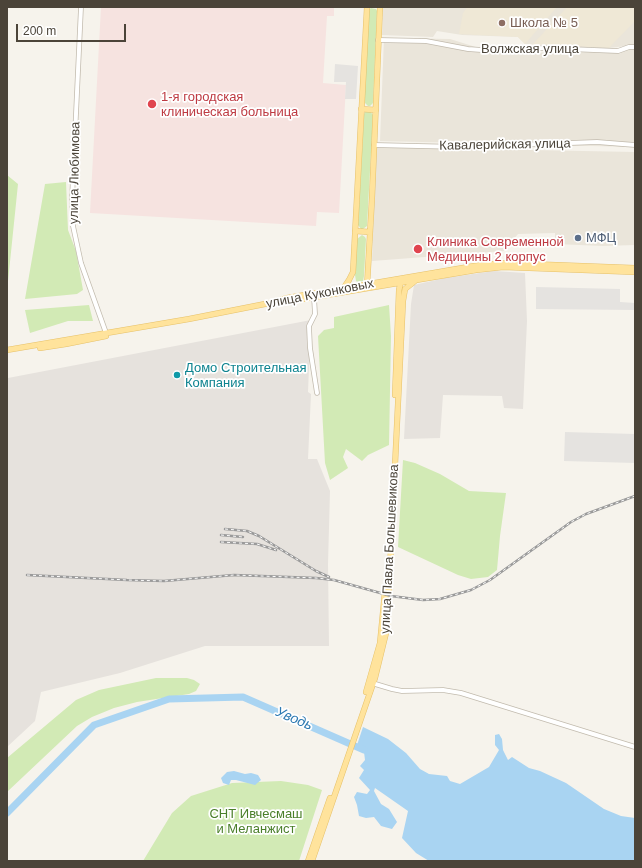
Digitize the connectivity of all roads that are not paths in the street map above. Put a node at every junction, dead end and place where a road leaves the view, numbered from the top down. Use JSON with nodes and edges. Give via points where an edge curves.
{"nodes":[{"id":1,"x":81,"y":7,"type":"edge"},
{"id":2,"x":367,"y":7,"type":"edge"},
{"id":3,"x":380,"y":7,"type":"edge"},
{"id":4,"x":378,"y":40,"type":"junction"},
{"id":5,"x":635,"y":47,"type":"edge"},
{"id":6,"x":361,"y":109,"type":"junction"},
{"id":7,"x":376,"y":110,"type":"junction"},
{"id":8,"x":374,"y":145,"type":"junction"},
{"id":9,"x":635,"y":145,"type":"edge"},
{"id":10,"x":354,"y":231,"type":"junction"},
{"id":11,"x":370,"y":232,"type":"junction"},
{"id":12,"x":635,"y":268,"type":"edge"},
{"id":13,"x":635,"y":272,"type":"edge"},
{"id":14,"x":367,"y":273,"type":"junction"},
{"id":15,"x":405,"y":278,"type":"junction"},
{"id":16,"x":416,"y":280,"type":"junction"},
{"id":17,"x":389,"y":281,"type":"junction"},
{"id":18,"x":382,"y":283,"type":"junction"},
{"id":19,"x":401,"y":283,"type":"junction"},
{"id":20,"x":367,"y":286,"type":"junction"},
{"id":21,"x":343,"y":289,"type":"junction"},
{"id":22,"x":314,"y":297,"type":"junction"},
{"id":23,"x":401,"y":300,"type":"junction"},
{"id":24,"x":107,"y":334,"type":"junction"},
{"id":25,"x":7,"y":350,"type":"edge"},
{"id":26,"x":7,"y":353,"type":"edge"},
{"id":27,"x":317,"y":393,"type":"dead end"},
{"id":28,"x":371,"y":683,"type":"junction"},
{"id":29,"x":635,"y":746,"type":"edge"},
{"id":30,"x":347,"y":756,"type":"junction"},
{"id":31,"x":308,"y":861,"type":"edge"},
{"id":32,"x":312,"y":861,"type":"edge"}],
"edges":[{"from":1,"to":24,"type":"street","name":"улица Любимова","via":[[73,226],[81,263]]},
{"from":2,"to":6,"type":"main road"},
{"from":3,"to":4,"type":"main road"},
{"from":4,"to":5,"type":"street","name":"Волжская улица","via":[[426,41],[495,51],[545,48],[618,50]]},
{"from":4,"to":7,"type":"main road"},
{"from":6,"to":7,"type":"main road"},
{"from":6,"to":10,"type":"main road"},
{"from":7,"to":8,"type":"main road"},
{"from":8,"to":9,"type":"street","name":"Кавалерийская улица","via":[[461,147],[597,142]]},
{"from":8,"to":11,"type":"main road"},
{"from":10,"to":11,"type":"main road"},
{"from":10,"to":21,"type":"main road","via":[[353,272]]},
{"from":11,"to":14,"type":"main road"},
{"from":12,"to":15,"type":"main road","name":"улица Куконковых","via":[[503,263]]},
{"from":13,"to":16,"type":"main road","name":"улица Куконковых","via":[[503,267]]},
{"from":14,"to":18,"type":"main road","via":[[372,280]]},
{"from":14,"to":20,"type":"main road"},
{"from":15,"to":17,"type":"main road","name":"улица Куконковых"},
{"from":15,"to":19,"type":"main road"},
{"from":16,"to":19,"type":"main road","name":"улица Куконковых"},
{"from":16,"to":23,"type":"main road","name":"улица Павла Большевикова","via":[[405,289]]},
{"from":17,"to":18,"type":"main road","name":"улица Куконковых"},
{"from":17,"to":19,"type":"main road"},
{"from":18,"to":19,"type":"main road","name":"улица Куконковых"},
{"from":18,"to":20,"type":"main road","name":"улица Куконковых"},
{"from":18,"to":23,"type":"main road","via":[[396,289]]},
{"from":19,"to":23,"type":"main road"},
{"from":20,"to":21,"type":"main road","name":"улица Куконковых"},
{"from":20,"to":22,"type":"main road","name":"улица Куконковых"},
{"from":21,"to":24,"type":"main road","name":"улица Куконковых"},
{"from":22,"to":24,"type":"main road","name":"улица Куконковых","via":[[145,330]]},
{"from":22,"to":27,"type":"street","via":[[315,314],[309,326]]},
{"from":23,"to":28,"type":"main road","name":"улица Павла Большевикова","via":[[385,595],[380,643]]},
{"from":24,"to":25,"type":"main road","name":"улица Куконковых"},
{"from":24,"to":26,"type":"main road","name":"улица Куконковых","via":[[66,344]]},
{"from":28,"to":29,"type":"street","via":[[392,690],[443,690],[461,693]]},
{"from":28,"to":30,"type":"main road","name":"улица Павла Большевикова"},
{"from":30,"to":31,"type":"main road"},
{"from":30,"to":32,"type":"main road"}]}
